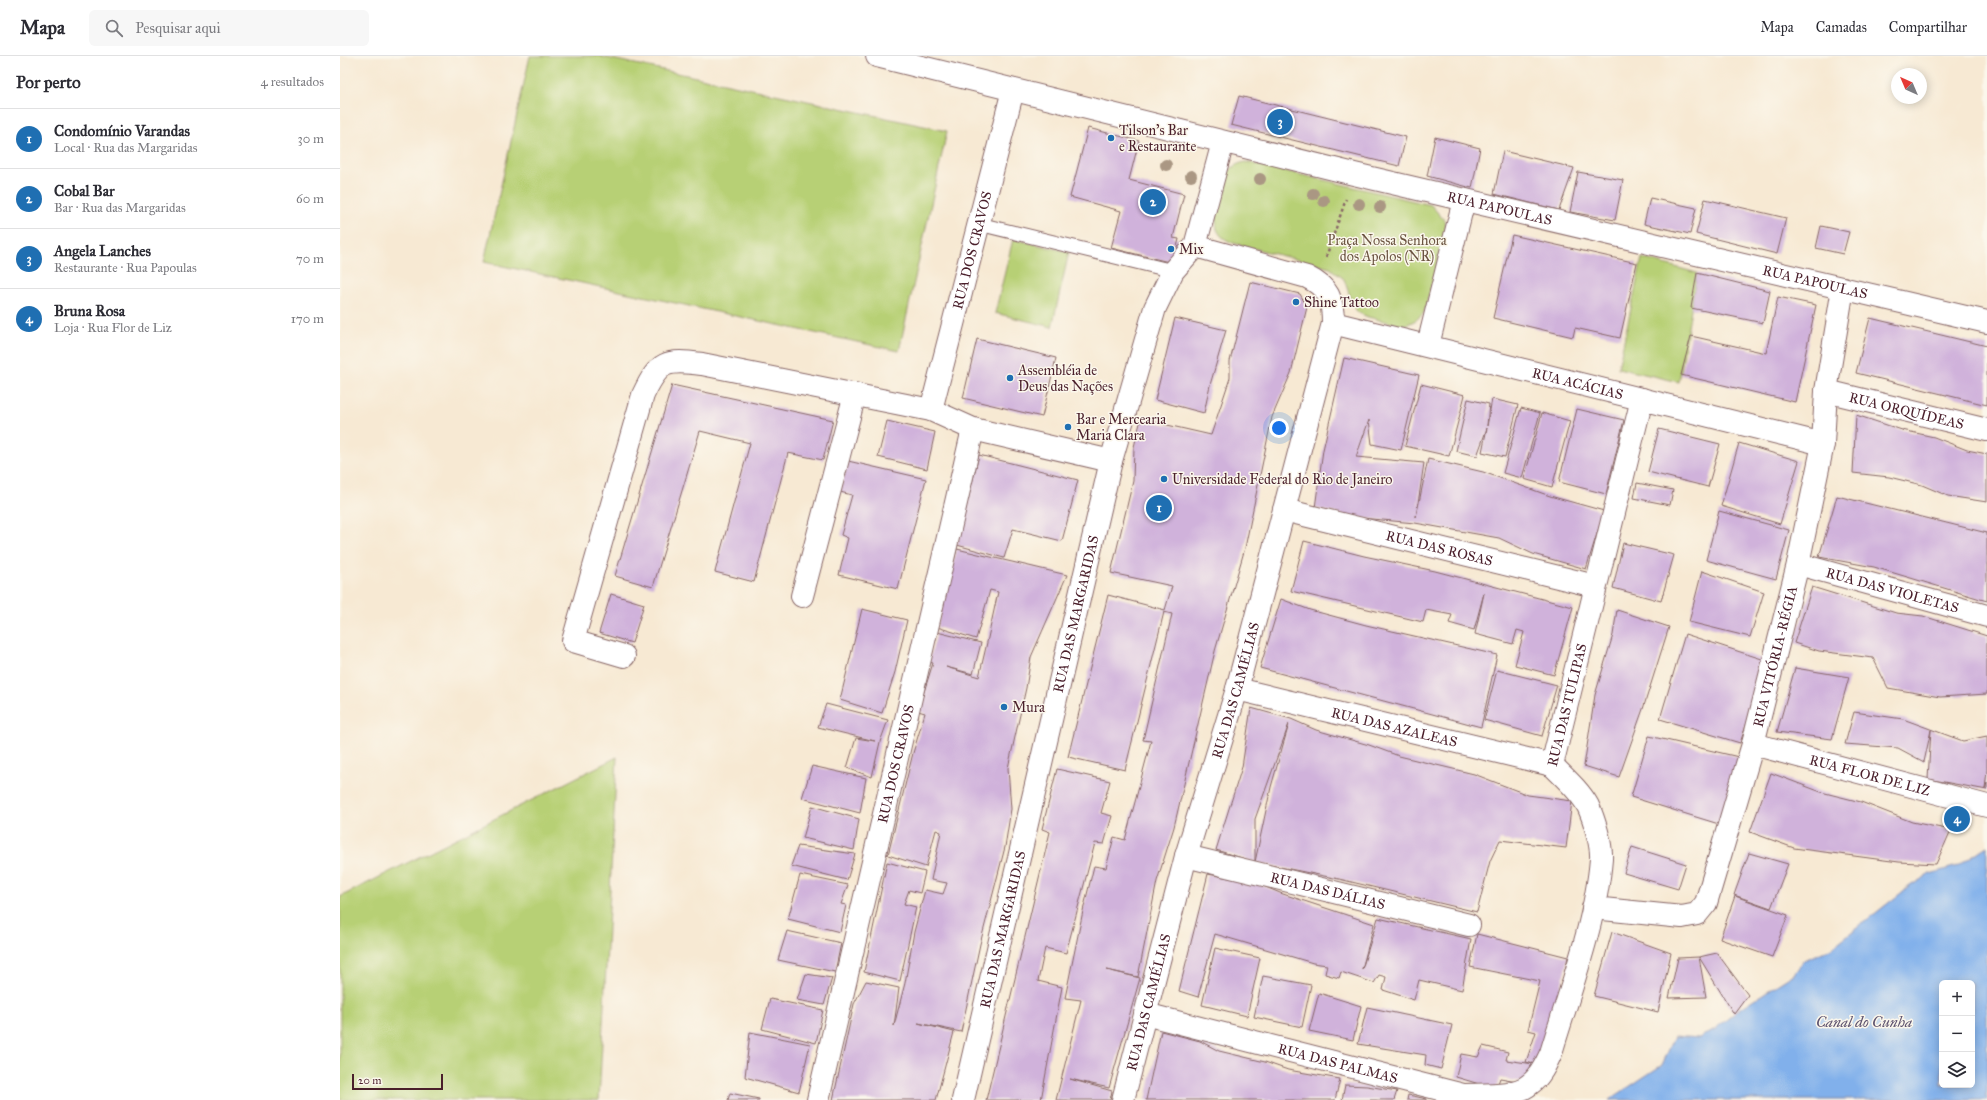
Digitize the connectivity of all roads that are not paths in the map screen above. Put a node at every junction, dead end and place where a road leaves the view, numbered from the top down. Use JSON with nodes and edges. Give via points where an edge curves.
{"nodes":[{"id":1,"x":877,"y":56,"type":"edge"},
{"id":2,"x":1013,"y":90,"type":"junction"},
{"id":3,"x":1223,"y":142,"type":"junction"},
{"id":4,"x":1464,"y":200,"type":"junction"},
{"id":5,"x":979,"y":224,"type":"junction"},
{"id":6,"x":1195,"y":246,"type":"junction"},
{"id":7,"x":1173,"y":271,"type":"junction"},
{"id":8,"x":1843,"y":288,"type":"junction"},
{"id":9,"x":1987,"y":322,"type":"edge"},
{"id":10,"x":1333,"y":323,"type":"junction"},
{"id":11,"x":1428,"y":345,"type":"junction"},
{"id":12,"x":1826,"y":391,"type":"junction"},
{"id":13,"x":855,"y":394,"type":"junction"},
{"id":14,"x":1642,"y":399,"type":"junction"},
{"id":15,"x":931,"y":410,"type":"junction"},
{"id":16,"x":973,"y":429,"type":"junction"},
{"id":17,"x":1987,"y":430,"type":"edge"},
{"id":18,"x":1823,"y":444,"type":"junction"},
{"id":19,"x":1111,"y":461,"type":"junction"},
{"id":20,"x":1284,"y":510,"type":"junction"},
{"id":21,"x":1798,"y":564,"type":"junction"},
{"id":22,"x":1595,"y":586,"type":"junction"},
{"id":23,"x":802,"y":596,"type":"dead end"},
{"id":24,"x":1987,"y":616,"type":"edge"},
{"id":25,"x":624,"y":656,"type":"dead end"},
{"id":26,"x":1237,"y":688,"type":"junction"},
{"id":27,"x":1753,"y":744,"type":"junction"},
{"id":28,"x":1552,"y":765,"type":"junction"},
{"id":29,"x":1987,"y":806,"type":"edge"},
{"id":30,"x":1186,"y":856,"type":"junction"},
{"id":31,"x":1593,"y":908,"type":"junction"},
{"id":32,"x":1469,"y":925,"type":"dead end"},
{"id":33,"x":1146,"y":1014,"type":"junction"},
{"id":34,"x":1530,"y":1085,"type":"joint"},
{"id":35,"x":818,"y":1100,"type":"edge"},
{"id":36,"x":963,"y":1100,"type":"edge"},
{"id":37,"x":1123,"y":1100,"type":"edge"}],
"edges":[{"from":1,"to":2,"type":"street","name":"RUA PAPOULAS"},
{"from":2,"to":3,"type":"street","name":"RUA PAPOULAS"},
{"from":2,"to":5,"type":"street","name":"RUA DOS CRAVOS"},
{"from":3,"to":4,"type":"street","name":"RUA PAPOULAS"},
{"from":3,"to":6,"type":"street","name":"RUA DAS MARGARIDAS"},
{"from":4,"to":8,"type":"street","name":"RUA PAPOULAS"},
{"from":4,"to":11,"type":"street"},
{"from":5,"to":7,"type":"lane"},
{"from":5,"to":15,"type":"street","name":"RUA DOS CRAVOS"},
{"from":6,"to":7,"type":"street","name":"RUA DAS MARGARIDAS"},
{"from":6,"to":10,"type":"street","name":"RUA DAS CAMÉLIAS","via":[[1307,277],[1319,283],[1329,294],[1333,306]]},
{"from":7,"to":19,"type":"street","name":"RUA DAS MARGARIDAS","via":[[1155,308]]},
{"from":8,"to":9,"type":"street","name":"RUA PAPOULAS"},
{"from":8,"to":12,"type":"street","name":"RUA VITÓRIA-RÉGIA"},
{"from":10,"to":11,"type":"street","name":"RUA ACÁCIAS"},
{"from":10,"to":20,"type":"street","name":"RUA DAS CAMÉLIAS"},
{"from":11,"to":14,"type":"street","name":"RUA ACÁCIAS"},
{"from":12,"to":17,"type":"street","name":"RUA ORQUÍDEAS"},
{"from":12,"to":18,"type":"street","name":"RUA VITÓRIA-RÉGIA"},
{"from":13,"to":15,"type":"street"},
{"from":13,"to":23,"type":"street"},
{"from":13,"to":25,"type":"street","via":[[679,360],[665,364],[652,377],[643,395],[573,641]]},
{"from":14,"to":18,"type":"street","name":"RUA ACÁCIAS"},
{"from":14,"to":22,"type":"street","name":"RUA DAS TULIPAS"},
{"from":15,"to":16,"type":"street"},
{"from":16,"to":19,"type":"street"},
{"from":16,"to":35,"type":"street","name":"RUA DOS CRAVOS"},
{"from":18,"to":21,"type":"street","name":"RUA VITÓRIA-RÉGIA"},
{"from":19,"to":36,"type":"street","name":"RUA DAS MARGARIDAS"},
{"from":20,"to":22,"type":"street","name":"RUA DAS ROSAS"},
{"from":20,"to":26,"type":"street","name":"RUA DAS CAMÉLIAS"},
{"from":21,"to":24,"type":"street","name":"RUA DAS VIOLETAS"},
{"from":21,"to":27,"type":"street","name":"RUA VITÓRIA-RÉGIA"},
{"from":22,"to":28,"type":"street","name":"RUA DAS TULIPAS"},
{"from":26,"to":28,"type":"street","name":"RUA DAS AZALEAS"},
{"from":26,"to":30,"type":"street","name":"RUA DAS CAMÉLIAS"},
{"from":27,"to":29,"type":"street","name":"RUA FLOR DE LIZ"},
{"from":27,"to":31,"type":"street","name":"RUA VITÓRIA-RÉGIA","via":[[1706,903],[1697,914],[1682,917]]},
{"from":28,"to":31,"type":"street","name":"RUA DAS TULIPAS","via":[[1588,806],[1596,830],[1601,858]]},
{"from":30,"to":32,"type":"street","name":"RUA DAS DÁLIAS"},
{"from":30,"to":33,"type":"street","name":"RUA DAS CAMÉLIAS"},
{"from":31,"to":34,"type":"street","name":"RUA DAS TULIPAS","via":[[1551,1053]]},
{"from":33,"to":34,"type":"street","name":"RUA DAS PALMAS","via":[[1463,1095],[1506,1094]]},
{"from":33,"to":37,"type":"street","name":"RUA DAS CAMÉLIAS"}]}
